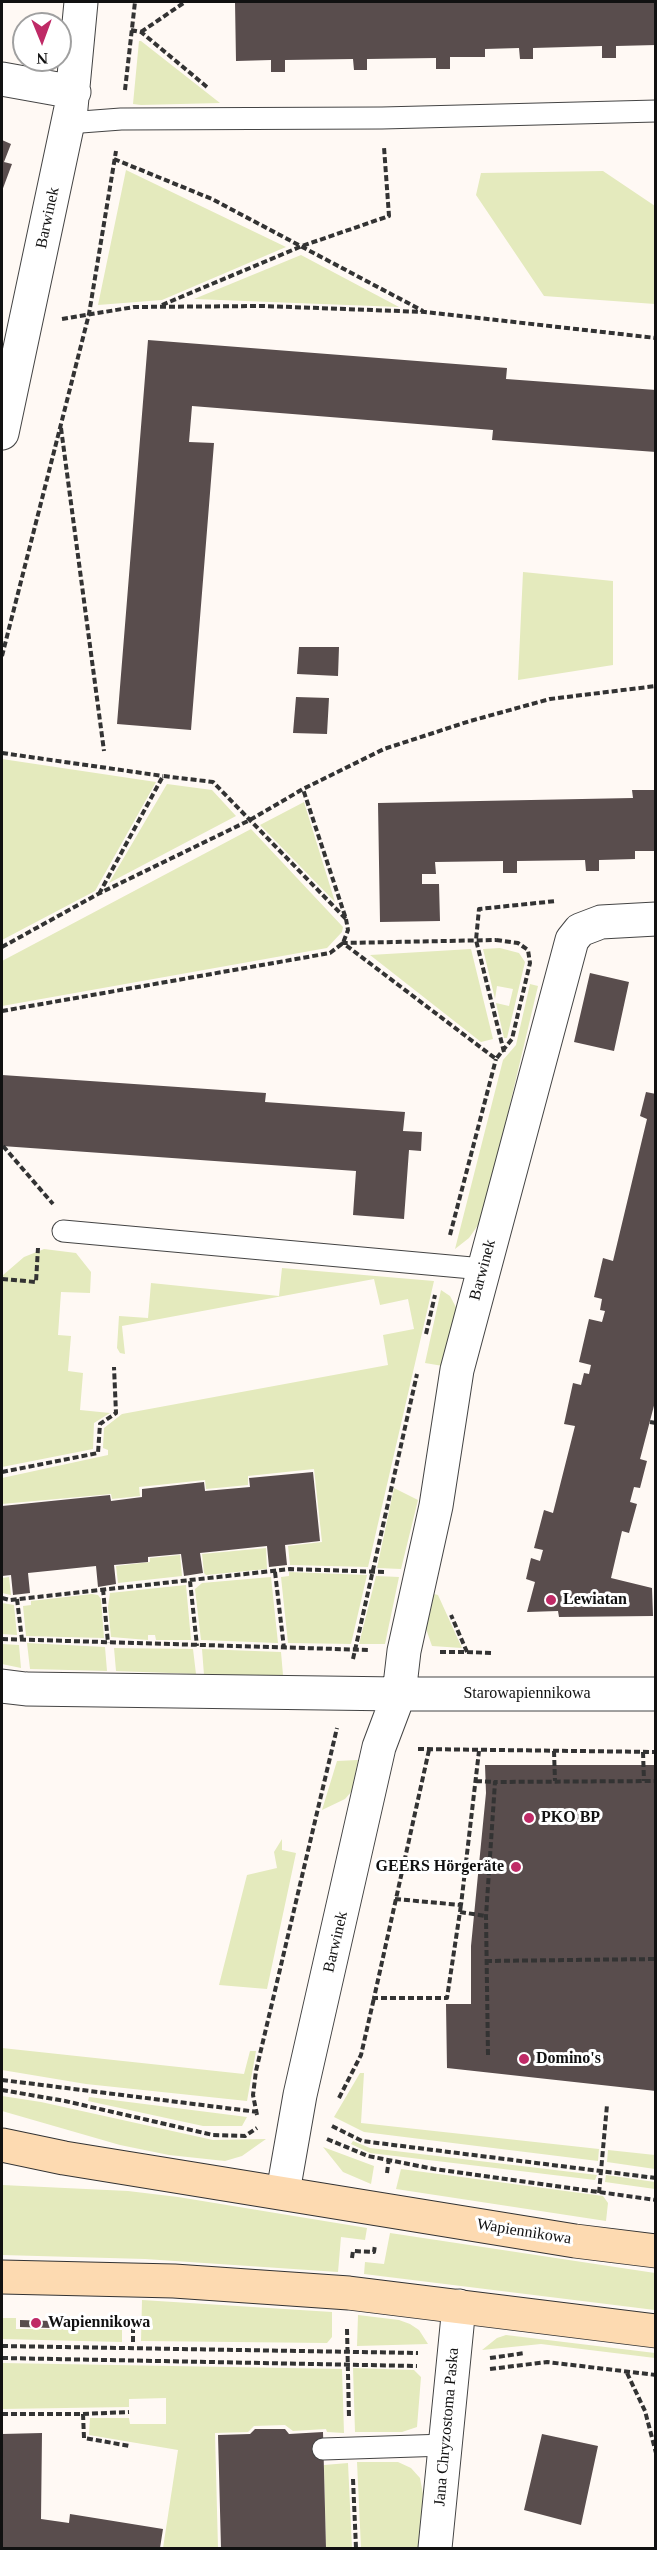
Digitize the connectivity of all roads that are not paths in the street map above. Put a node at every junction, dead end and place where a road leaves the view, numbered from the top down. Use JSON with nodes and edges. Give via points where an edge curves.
{"nodes":[{"id":1,"x":81,"y":2,"type":"edge"},
{"id":2,"x":2,"y":79,"type":"edge"},
{"id":3,"x":71,"y":108,"type":"junction"},
{"id":4,"x":656,"y":111,"type":"edge"},
{"id":5,"x":2,"y":433,"type":"edge"},
{"id":6,"x":656,"y":920,"type":"edge"},
{"id":7,"x":63,"y":1231,"type":"dead end"},
{"id":8,"x":483,"y":1269,"type":"junction"},
{"id":9,"x":2,"y":1686,"type":"edge"},
{"id":10,"x":399,"y":1694,"type":"junction"},
{"id":11,"x":656,"y":1694,"type":"edge"},
{"id":12,"x":2,"y":2145,"type":"edge"},
{"id":13,"x":283,"y":2192,"type":"junction"},
{"id":14,"x":656,"y":2251,"type":"edge"},
{"id":15,"x":2,"y":2277,"type":"edge"},
{"id":16,"x":459,"y":2306,"type":"junction"},
{"id":17,"x":656,"y":2331,"type":"edge"},
{"id":18,"x":446,"y":2445,"type":"junction"},
{"id":19,"x":323,"y":2449,"type":"dead end"},
{"id":20,"x":435,"y":2548,"type":"edge"}],
"edges":[{"from":1,"to":3,"type":"street","name":"Barwinek"},
{"from":2,"to":3,"type":"street"},
{"from":3,"to":4,"type":"lane","via":[[175,118],[382,118]]},
{"from":3,"to":5,"type":"street","name":"Barwinek"},
{"from":6,"to":8,"type":"street","name":"Barwinek","via":[[601,922],[580,930],[572,940]]},
{"from":7,"to":8,"type":"lane"},
{"from":8,"to":10,"type":"street","name":"Barwinek","via":[[457,1370],[436,1506],[404,1652]]},
{"from":9,"to":10,"type":"street"},
{"from":10,"to":11,"type":"street","name":"Starowapiennikowa"},
{"from":10,"to":13,"type":"street","name":"Barwinek","via":[[379,1747],[300,2095]]},
{"from":12,"to":13,"type":"main road","name":"Wapiennikowa"},
{"from":13,"to":14,"type":"main road","name":"Wapiennikowa"},
{"from":15,"to":16,"type":"main road","via":[[174,2281],[349,2293]]},
{"from":16,"to":17,"type":"main road"},
{"from":16,"to":18,"type":"street","name":"Jana Chryzostoma Paska"},
{"from":18,"to":19,"type":"lane"},
{"from":18,"to":20,"type":"street","name":"Jana Chryzostoma Paska"}]}
